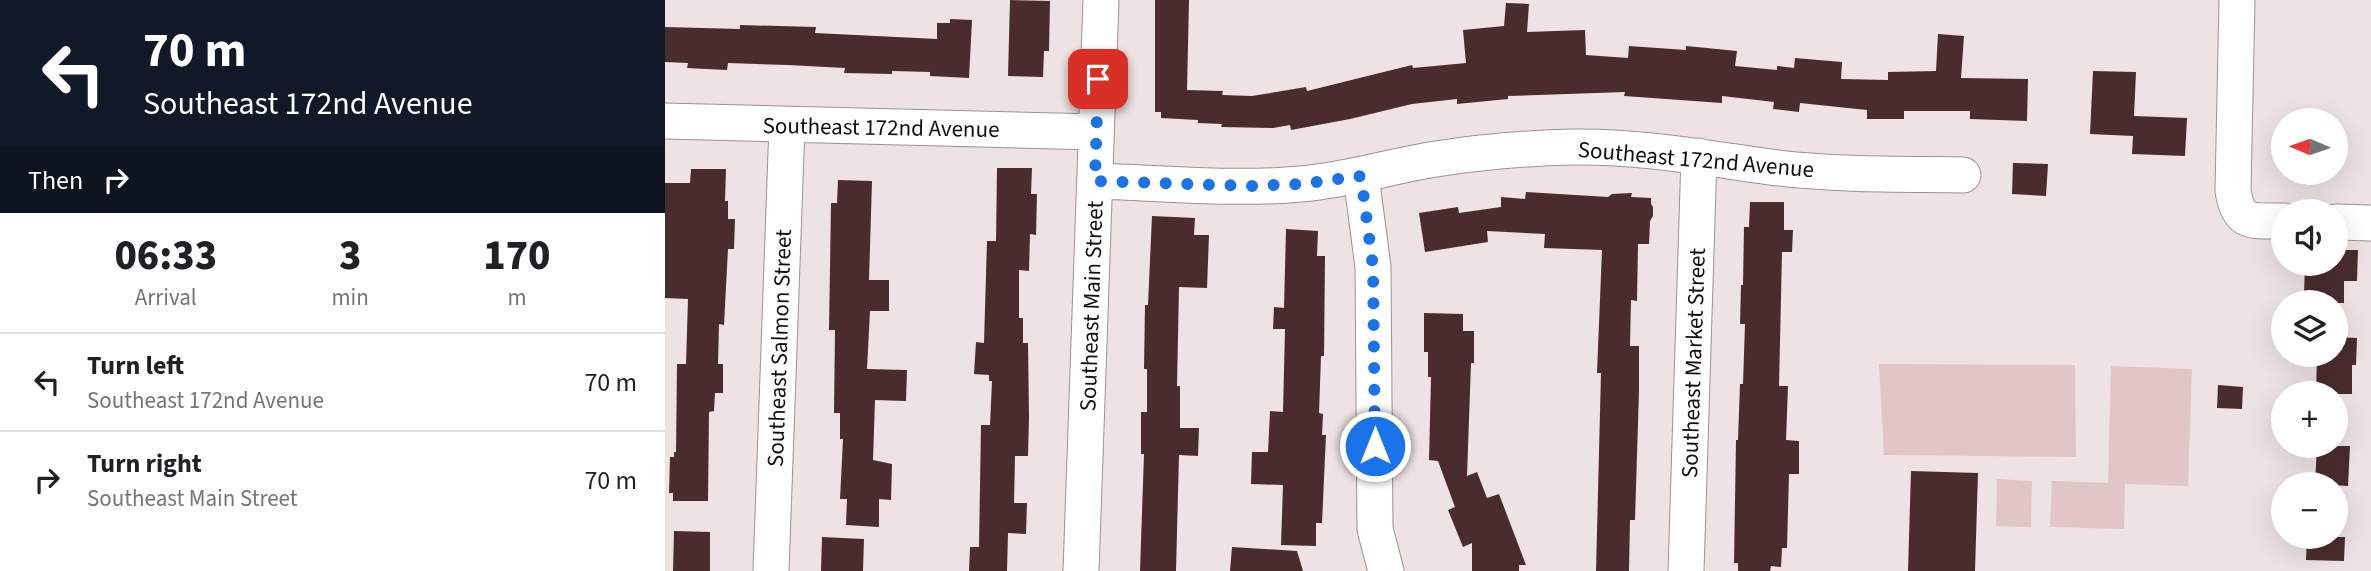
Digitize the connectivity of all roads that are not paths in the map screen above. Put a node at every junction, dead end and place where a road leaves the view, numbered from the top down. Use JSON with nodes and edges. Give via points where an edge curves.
{"nodes":[{"id":1,"x":1101,"y":0,"type":"edge"},
{"id":2,"x":2237,"y":0,"type":"edge"},
{"id":3,"x":665,"y":121,"type":"edge"},
{"id":4,"x":787,"y":125,"type":"junction"},
{"id":5,"x":1096,"y":132,"type":"junction"},
{"id":6,"x":1699,"y":156,"type":"junction"},
{"id":7,"x":1361,"y":176,"type":"junction"},
{"id":8,"x":1963,"y":176,"type":"dead end"},
{"id":9,"x":1095,"y":181,"type":"junction"},
{"id":10,"x":2271,"y":221,"type":"edge"},
{"id":11,"x":2348,"y":222,"type":"edge"},
{"id":12,"x":2371,"y":223,"type":"edge"},
{"id":13,"x":771,"y":571,"type":"edge"},
{"id":14,"x":1081,"y":571,"type":"edge"},
{"id":15,"x":1386,"y":571,"type":"edge"},
{"id":16,"x":1686,"y":571,"type":"edge"}],
"edges":[{"from":1,"to":5,"type":"street","name":"Southeast Main Street"},
{"from":2,"to":10,"type":"street","via":[[2236,209],[2244,218]]},
{"from":3,"to":4,"type":"street","name":"Southeast 172nd Avenue"},
{"from":4,"to":5,"type":"street","name":"Southeast 172nd Avenue"},
{"from":4,"to":13,"type":"street","name":"Southeast Salmon Street"},
{"from":5,"to":9,"type":"street","name":"Southeast Main Street"},
{"from":6,"to":7,"type":"street","name":"Southeast 172nd Avenue","via":[[1626,148],[1526,149],[1436,159]]},
{"from":6,"to":8,"type":"street","name":"Southeast 172nd Avenue","via":[[1780,168]]},
{"from":6,"to":16,"type":"street","name":"Southeast Market Street"},
{"from":7,"to":9,"type":"street","name":"Southeast 172nd Avenue","via":[[1250,186]]},
{"from":7,"to":15,"type":"street","via":[[1373,267],[1375,529]]},
{"from":9,"to":14,"type":"street","name":"Southeast Main Street"},
{"from":11,"to":12,"type":"street"}]}
